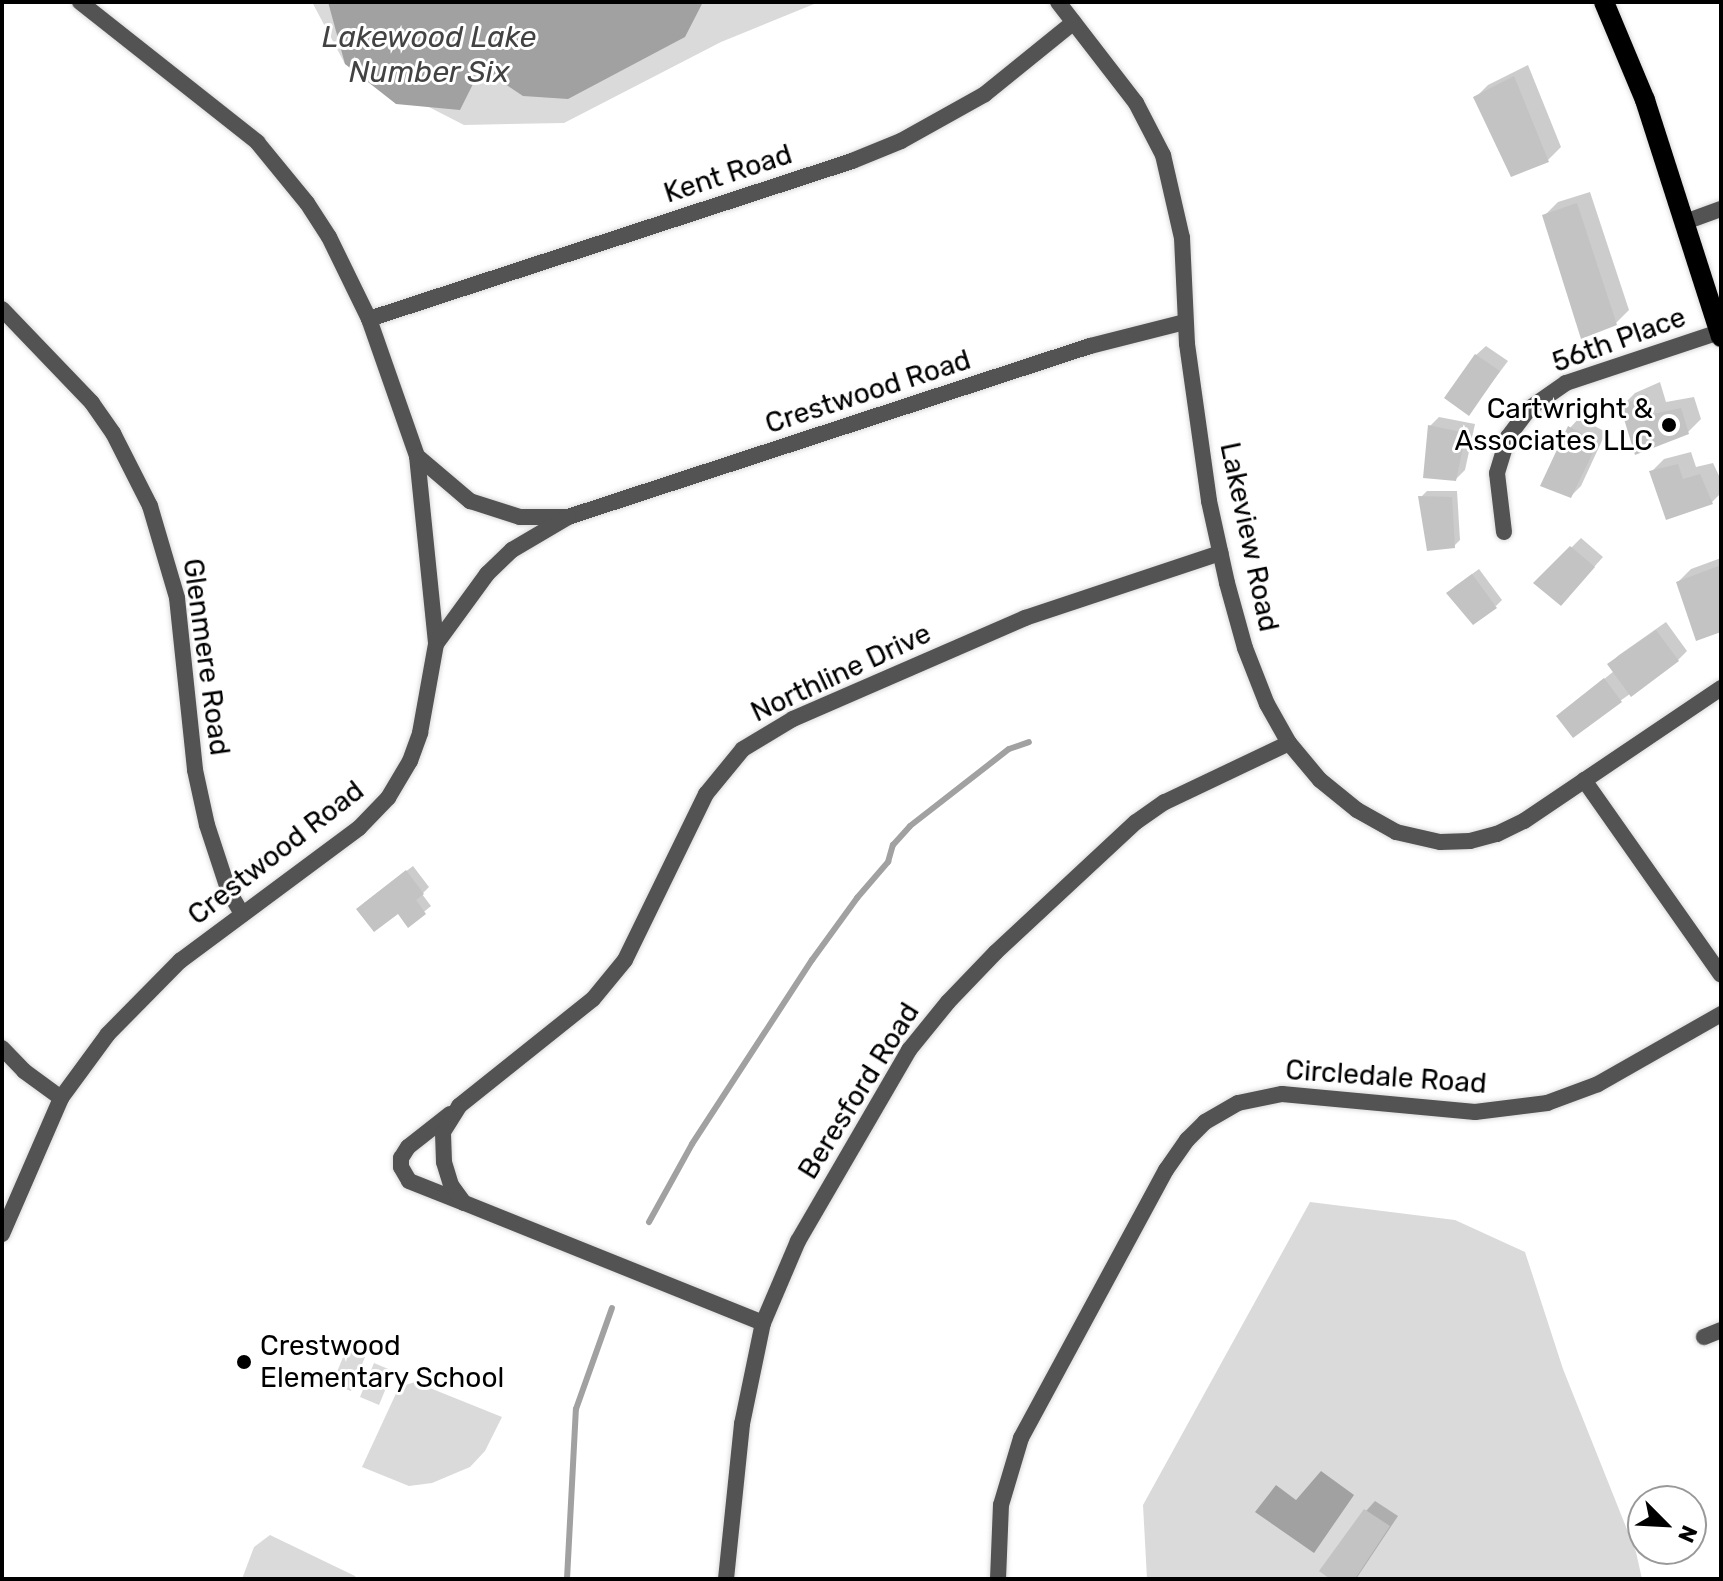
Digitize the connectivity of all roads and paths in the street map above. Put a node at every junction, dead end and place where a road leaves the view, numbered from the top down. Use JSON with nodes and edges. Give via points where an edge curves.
{"nodes":[{"id":1,"x":80,"y":2,"type":"edge"},
{"id":2,"x":1058,"y":2,"type":"edge"},
{"id":3,"x":1604,"y":2,"type":"edge"},
{"id":4,"x":1074,"y":22,"type":"junction"},
{"id":5,"x":1721,"y":209,"type":"edge"},
{"id":6,"x":1685,"y":222,"type":"junction"},
{"id":7,"x":2,"y":309,"type":"edge"},
{"id":8,"x":369,"y":319,"type":"junction"},
{"id":9,"x":1185,"y":322,"type":"junction"},
{"id":10,"x":1720,"y":334,"type":"edge"},
{"id":11,"x":417,"y":456,"type":"junction"},
{"id":12,"x":568,"y":517,"type":"junction"},
{"id":13,"x":1504,"y":532,"type":"dead end"},
{"id":14,"x":1220,"y":553,"type":"junction"},
{"id":15,"x":436,"y":644,"type":"junction"},
{"id":16,"x":1721,"y":688,"type":"edge"},
{"id":17,"x":1289,"y":743,"type":"junction"},
{"id":18,"x":1584,"y":780,"type":"junction"},
{"id":19,"x":242,"y":914,"type":"junction"},
{"id":20,"x":1721,"y":975,"type":"edge"},
{"id":21,"x":1721,"y":1014,"type":"edge"},
{"id":22,"x":2,"y":1048,"type":"edge"},
{"id":23,"x":61,"y":1098,"type":"junction"},
{"id":24,"x":459,"y":1106,"type":"junction"},
{"id":25,"x":464,"y":1203,"type":"junction"},
{"id":26,"x":2,"y":1234,"type":"edge"},
{"id":27,"x":763,"y":1323,"type":"junction"},
{"id":28,"x":1721,"y":1330,"type":"edge"},
{"id":29,"x":1704,"y":1337,"type":"dead end"},
{"id":30,"x":726,"y":1579,"type":"edge"},
{"id":31,"x":998,"y":1579,"type":"edge"}],
"edges":[{"from":1,"to":8,"type":"street","via":[[257,142],[329,237]]},
{"from":2,"to":4,"type":"street","name":"Lakeview Road"},
{"from":3,"to":6,"type":"main road","via":[[1645,100]]},
{"from":4,"to":8,"type":"street","name":"Kent Road","via":[[985,94],[901,141]]},
{"from":4,"to":9,"type":"street","name":"Lakeview Road","via":[[1136,103],[1163,155],[1182,238]]},
{"from":5,"to":6,"type":"street"},
{"from":6,"to":10,"type":"main road"},
{"from":7,"to":19,"type":"street","name":"Glenmere Road","via":[[92,403],[150,506],[177,598],[201,798],[220,867]]},
{"from":8,"to":11,"type":"street"},
{"from":9,"to":12,"type":"street","name":"Crestwood Road","via":[[1090,346]]},
{"from":9,"to":14,"type":"street","name":"Lakeview Road"},
{"from":10,"to":13,"type":"street","name":"56th Place","via":[[1566,383],[1530,408],[1508,437],[1497,473]]},
{"from":11,"to":12,"type":"street","name":"Crestwood Road","via":[[458,494],[482,506],[520,517]]},
{"from":11,"to":15,"type":"street"},
{"from":12,"to":15,"type":"street","name":"Crestwood Road","via":[[512,550],[487,574]]},
{"from":14,"to":17,"type":"street","name":"Lakeview Road","via":[[1245,648]]},
{"from":14,"to":24,"type":"street","name":"Northline Drive","via":[[1025,618],[793,719],[743,749],[706,794],[625,960],[593,999]]},
{"from":15,"to":19,"type":"street","name":"Crestwood Road","via":[[420,733],[388,798],[359,828]]},
{"from":16,"to":18,"type":"street","name":"Lakeview Road"},
{"from":17,"to":18,"type":"street","name":"Lakeview Road","via":[[1320,780],[1357,810],[1396,832],[1440,842],[1497,834]]},
{"from":17,"to":27,"type":"street","name":"Beresford Road","via":[[1165,802],[1136,822],[948,1002],[896,1070],[840,1166],[798,1241]]},
{"from":18,"to":20,"type":"street"},
{"from":19,"to":23,"type":"street","name":"Crestwood Road","via":[[135,1003]]},
{"from":21,"to":31,"type":"street","name":"Circledale Road","via":[[1598,1084],[1547,1103],[1475,1112],[1282,1094],[1238,1103],[1205,1122],[1166,1170],[1021,1438],[1001,1505]]},
{"from":22,"to":23,"type":"street"},
{"from":23,"to":26,"type":"street","name":"Crestwood Road"},
{"from":24,"to":25,"type":"street","name":"Northline Drive","via":[[443,1132],[442,1146],[451,1185]]},
{"from":24,"to":25,"type":"street","name":"Northline Drive","via":[[408,1147],[401,1167],[409,1181]]},
{"from":25,"to":27,"type":"street","name":"Northline Drive"},
{"from":27,"to":30,"type":"street","name":"Beresford Road","via":[[742,1424]]},
{"from":28,"to":29,"type":"street"}]}
